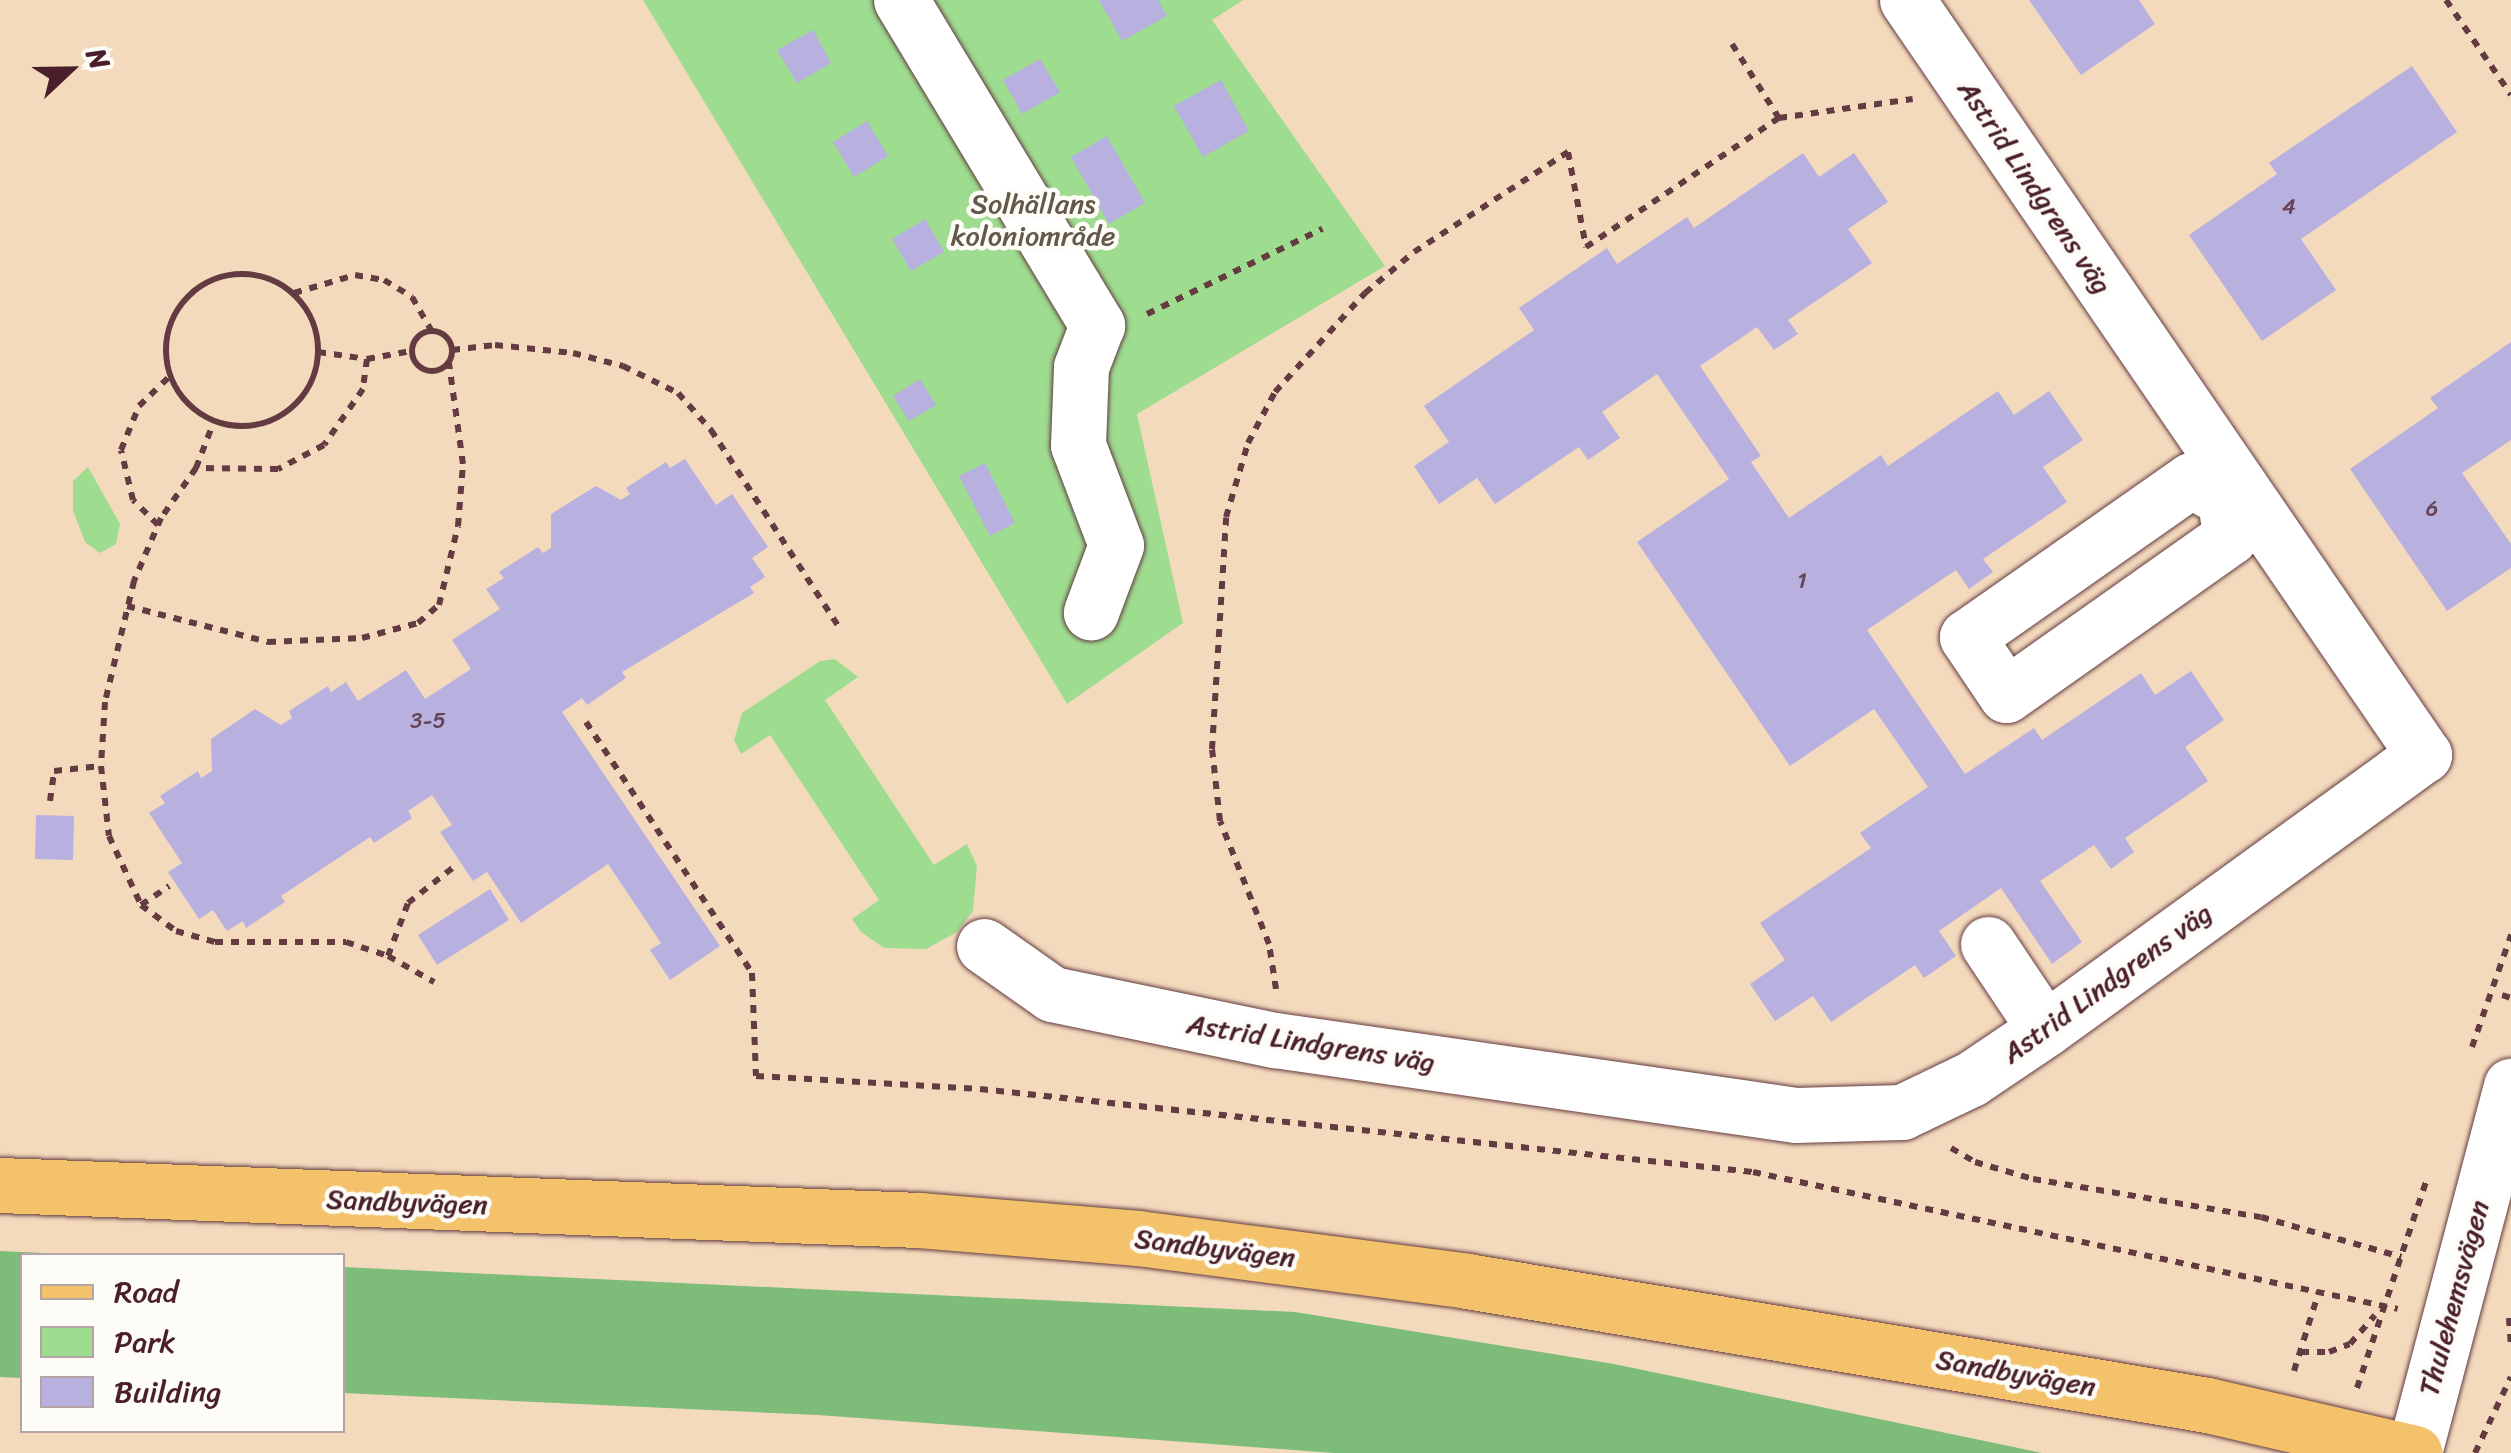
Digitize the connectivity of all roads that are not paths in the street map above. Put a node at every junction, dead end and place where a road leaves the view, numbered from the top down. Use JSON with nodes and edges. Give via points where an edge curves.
{"nodes":[{"id":1,"x":901,"y":0,"type":"edge"},
{"id":2,"x":1906,"y":0,"type":"edge"},
{"id":3,"x":2233,"y":494,"type":"junction"},
{"id":4,"x":1092,"y":612,"type":"dead end"},
{"id":5,"x":1988,"y":944,"type":"dead end"},
{"id":6,"x":984,"y":946,"type":"dead end"},
{"id":7,"x":2045,"y":1029,"type":"junction"},
{"id":8,"x":2511,"y":1086,"type":"edge"},
{"id":9,"x":0,"y":1185,"type":"edge"},
{"id":10,"x":2414,"y":1453,"type":"edge"}],
"edges":[{"from":1,"to":4,"type":"street","via":[[1097,325],[1077,390],[1078,445],[1116,544]]},
{"from":2,"to":3,"type":"street","name":"Astrid Lindgrens väg"},
{"from":3,"to":3,"type":"street","via":[[2191,480],[1967,637],[2006,695],[2230,537]]},
{"from":3,"to":7,"type":"street","name":"Astrid Lindgrens väg","via":[[2424,755]]},
{"from":5,"to":7,"type":"street"},
{"from":6,"to":7,"type":"street","name":"Astrid Lindgrens väg","via":[[1052,994],[1275,1040],[1796,1115],[1902,1112],[1970,1080]]},
{"from":8,"to":10,"type":"street","name":"Thulehemsvägen"},
{"from":9,"to":10,"type":"main road","name":"Sandbyvägen","via":[[918,1220],[1138,1238],[1467,1281],[2344,1434]]}]}
